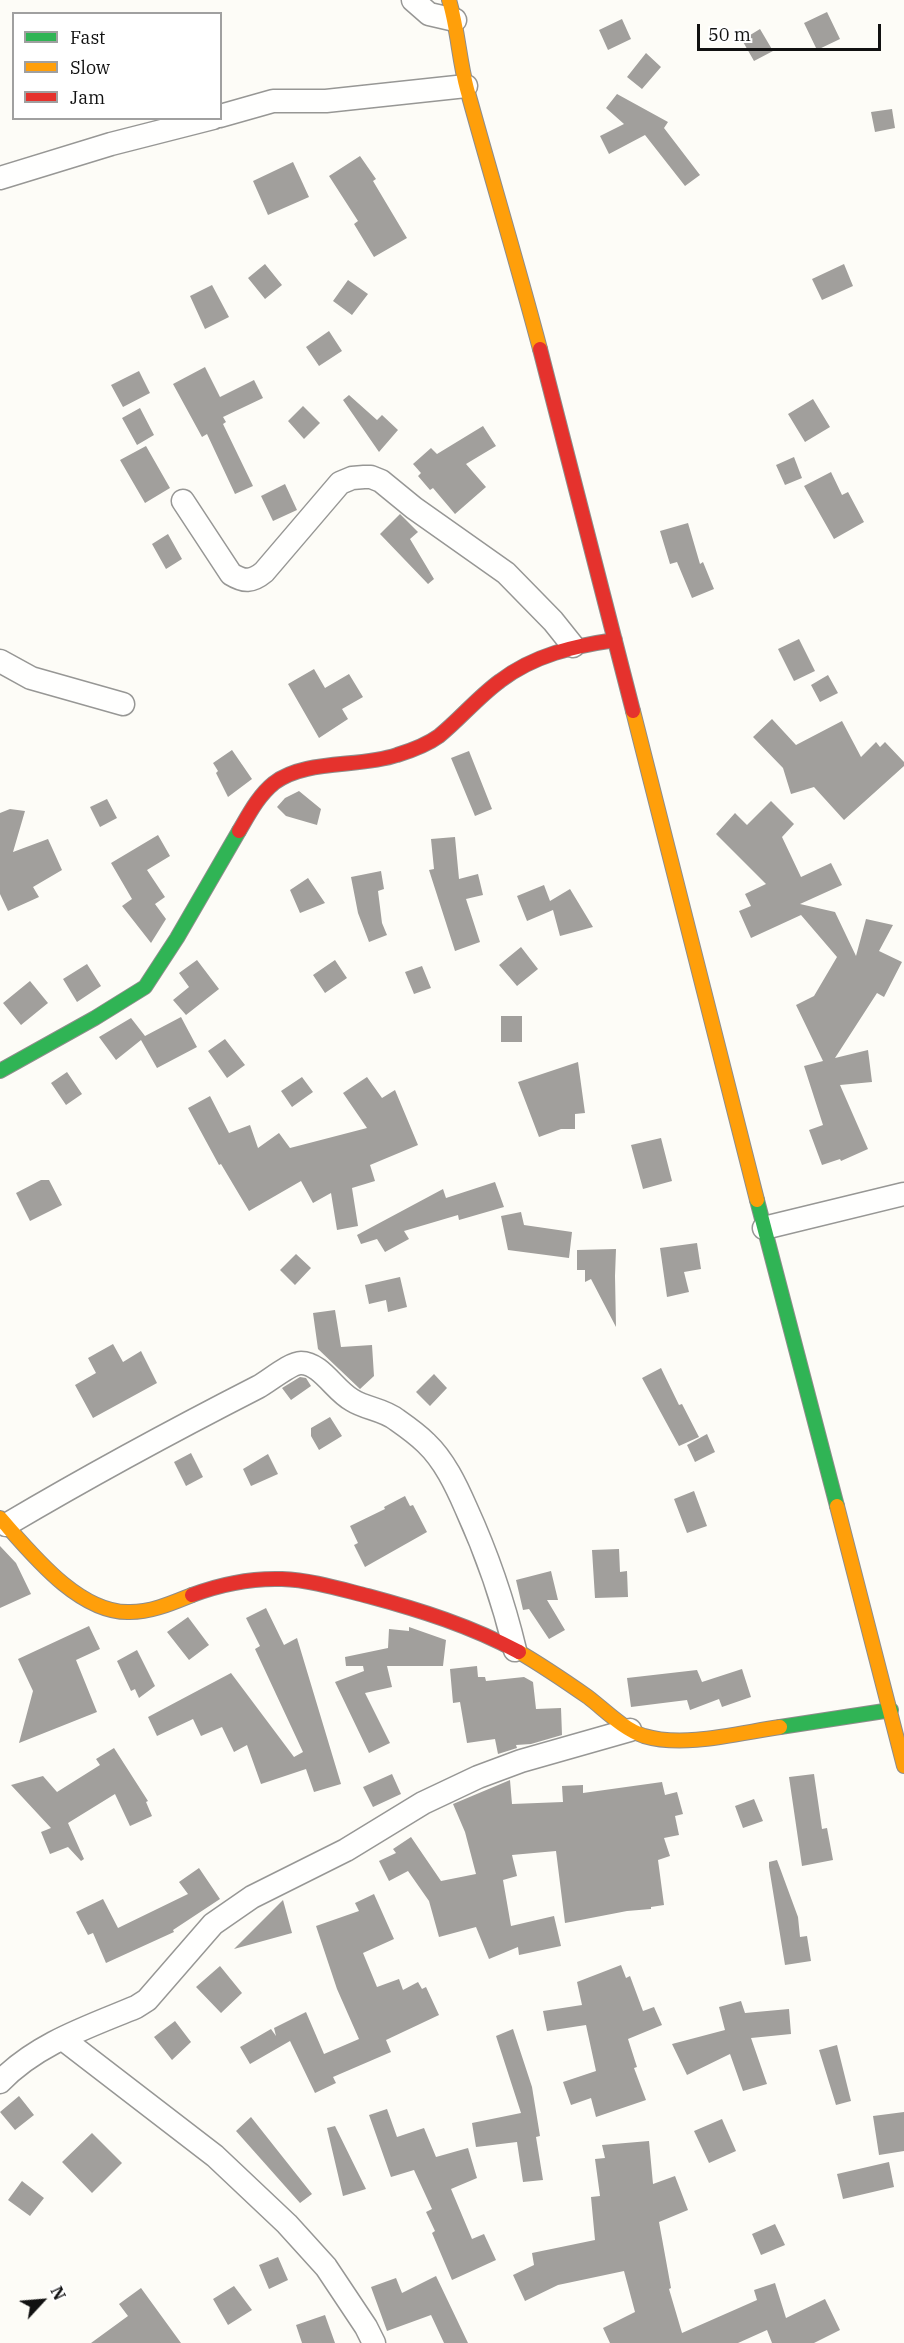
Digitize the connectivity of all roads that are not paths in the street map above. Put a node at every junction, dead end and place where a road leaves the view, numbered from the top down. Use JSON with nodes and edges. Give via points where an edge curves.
{"nodes":[{"id":1,"x":413,"y":0,"type":"edge"},
{"id":2,"x":452,"y":10,"type":"edge"},
{"id":3,"x":466,"y":86,"type":"junction"},
{"id":4,"x":222,"y":115,"type":"edge"},
{"id":5,"x":205,"y":120,"type":"edge"},
{"id":6,"x":0,"y":178,"type":"edge"},
{"id":7,"x":183,"y":501,"type":"dead end"},
{"id":8,"x":615,"y":640,"type":"junction"},
{"id":9,"x":573,"y":646,"type":"junction"},
{"id":10,"x":0,"y":661,"type":"edge"},
{"id":11,"x":123,"y":704,"type":"dead end"},
{"id":12,"x":0,"y":1071,"type":"edge"},
{"id":13,"x":904,"y":1194,"type":"edge"},
{"id":14,"x":764,"y":1227,"type":"junction"},
{"id":15,"x":3,"y":1521,"type":"edge"},
{"id":16,"x":515,"y":1650,"type":"junction"},
{"id":17,"x":891,"y":1710,"type":"junction"},
{"id":18,"x":630,"y":1730,"type":"junction"},
{"id":19,"x":904,"y":1766,"type":"edge"},
{"id":20,"x":63,"y":2039,"type":"junction"},
{"id":21,"x":0,"y":2082,"type":"edge"},
{"id":22,"x":374,"y":2343,"type":"edge"}],
"edges":[{"from":1,"to":2,"type":"street","via":[[429,14]]},
{"from":2,"to":3,"type":"main road"},
{"from":3,"to":4,"type":"street","via":[[326,101],[273,101]]},
{"from":3,"to":8,"type":"main road","via":[[520,272]]},
{"from":5,"to":6,"type":"street"},
{"from":7,"to":9,"type":"street","via":[[231,574],[242,581],[255,580],[340,483],[371,477],[506,573]]},
{"from":8,"to":9,"type":"main road"},
{"from":8,"to":14,"type":"main road"},
{"from":9,"to":12,"type":"main road","via":[[538,658],[501,680],[437,738],[362,764],[299,770],[274,783],[255,803],[145,987]]},
{"from":10,"to":11,"type":"street","via":[[31,678]]},
{"from":13,"to":14,"type":"street"},
{"from":14,"to":17,"type":"main road"},
{"from":15,"to":16,"type":"main road","via":[[64,1583],[105,1609],[143,1612],[242,1582],[304,1581],[412,1608],[476,1630]]},
{"from":15,"to":16,"type":"street","via":[[302,1363],[319,1371],[352,1401],[397,1420],[426,1443],[442,1463],[484,1548]]},
{"from":16,"to":18,"type":"main road"},
{"from":17,"to":18,"type":"main road","via":[[665,1742]]},
{"from":17,"to":19,"type":"main road"},
{"from":18,"to":20,"type":"street","via":[[521,1761],[423,1803],[346,1850],[231,1910],[191,1947],[147,2000]]},
{"from":20,"to":21,"type":"street","via":[[39,2049]]},
{"from":20,"to":22,"type":"street","via":[[215,2156],[287,2224],[326,2267]]}]}
